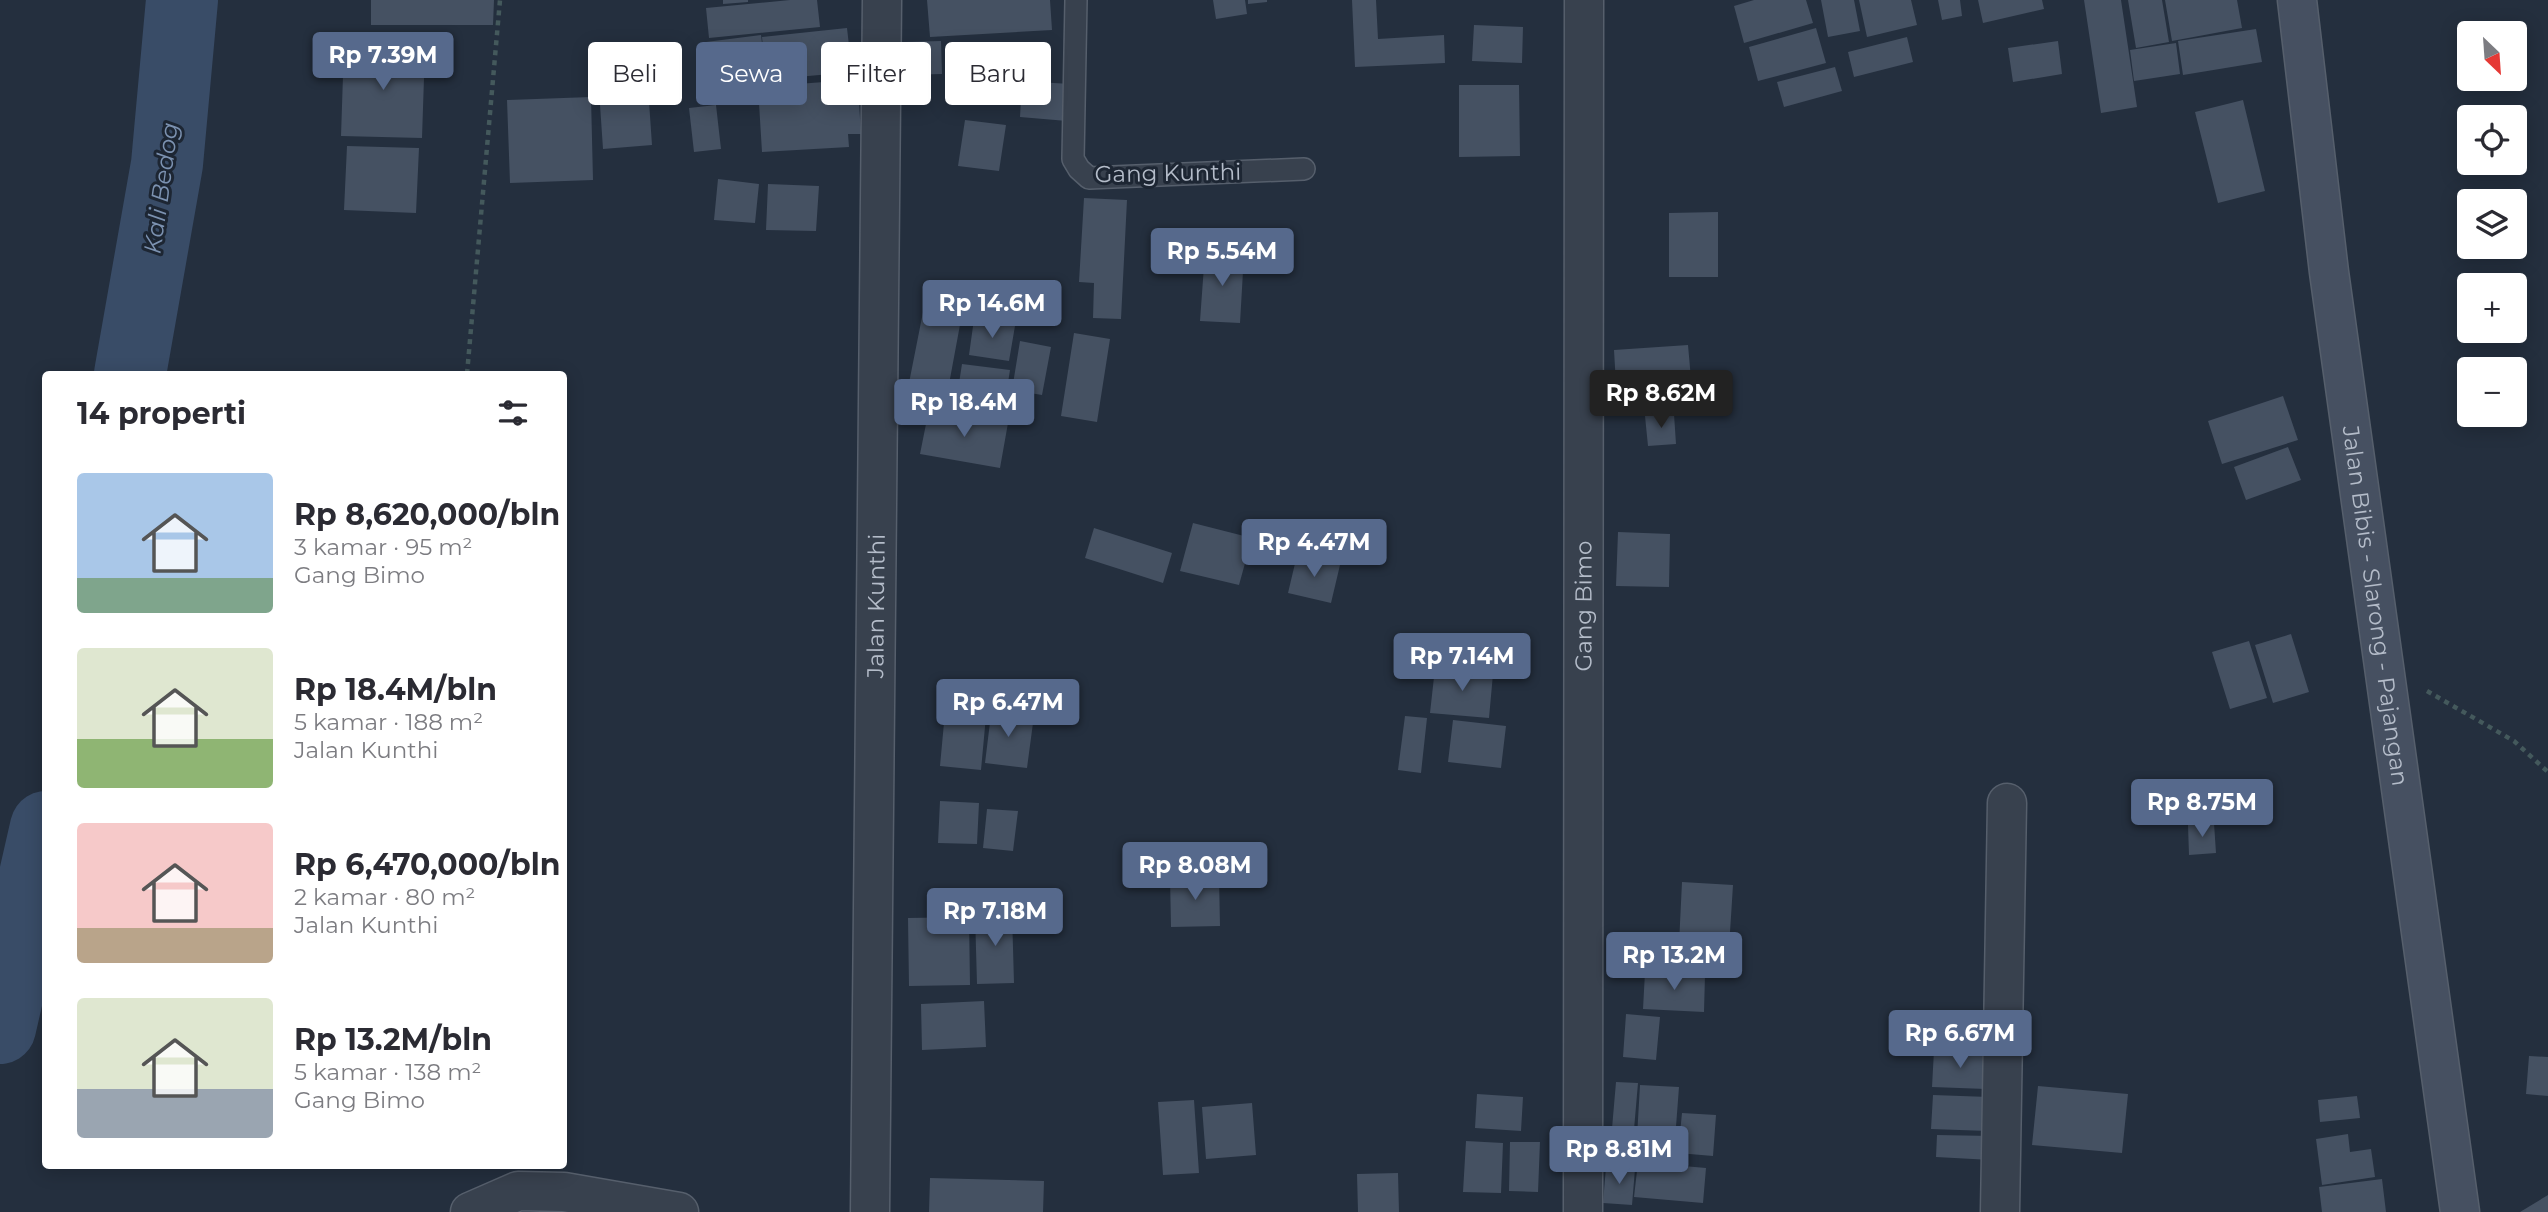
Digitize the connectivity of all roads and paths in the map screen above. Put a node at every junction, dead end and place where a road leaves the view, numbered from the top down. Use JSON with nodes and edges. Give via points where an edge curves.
{"nodes":[{"id":1,"x":500,"y":0,"type":"edge"},
{"id":2,"x":882,"y":0,"type":"edge"},
{"id":3,"x":1076,"y":0,"type":"edge"},
{"id":4,"x":1584,"y":0,"type":"edge"},
{"id":5,"x":2297,"y":0,"type":"edge"},
{"id":6,"x":1304,"y":169,"type":"dead end"},
{"id":7,"x":467,"y":371,"type":"edge"},
{"id":8,"x":2381,"y":647,"type":"junction"},
{"id":9,"x":2548,"y":772,"type":"edge"},
{"id":10,"x":2007,"y":803,"type":"dead end"},
{"id":11,"x":470,"y":1212,"type":"edge"},
{"id":12,"x":679,"y":1212,"type":"edge"},
{"id":13,"x":870,"y":1212,"type":"edge"},
{"id":14,"x":1583,"y":1212,"type":"edge"},
{"id":15,"x":2000,"y":1212,"type":"edge"},
{"id":16,"x":2460,"y":1212,"type":"edge"}],
"edges":[{"from":1,"to":7,"type":"path"},
{"from":2,"to":13,"type":"street","name":"Jalan Kunthi"},
{"from":3,"to":6,"type":"lane","name":"Gang Kunthi","via":[[1073,159],[1089,178]]},
{"from":4,"to":14,"type":"street","name":"Gang Bimo"},
{"from":5,"to":8,"type":"main road","name":"Jalan Bibis - Slarong - Pajangan"},
{"from":8,"to":9,"type":"path","via":[[2428,692],[2514,741]]},
{"from":8,"to":16,"type":"main road","name":"Jalan Bibis - Slarong - Pajangan"},
{"from":10,"to":15,"type":"street"},
{"from":11,"to":12,"type":"street","via":[[519,1191],[564,1192]]}]}
